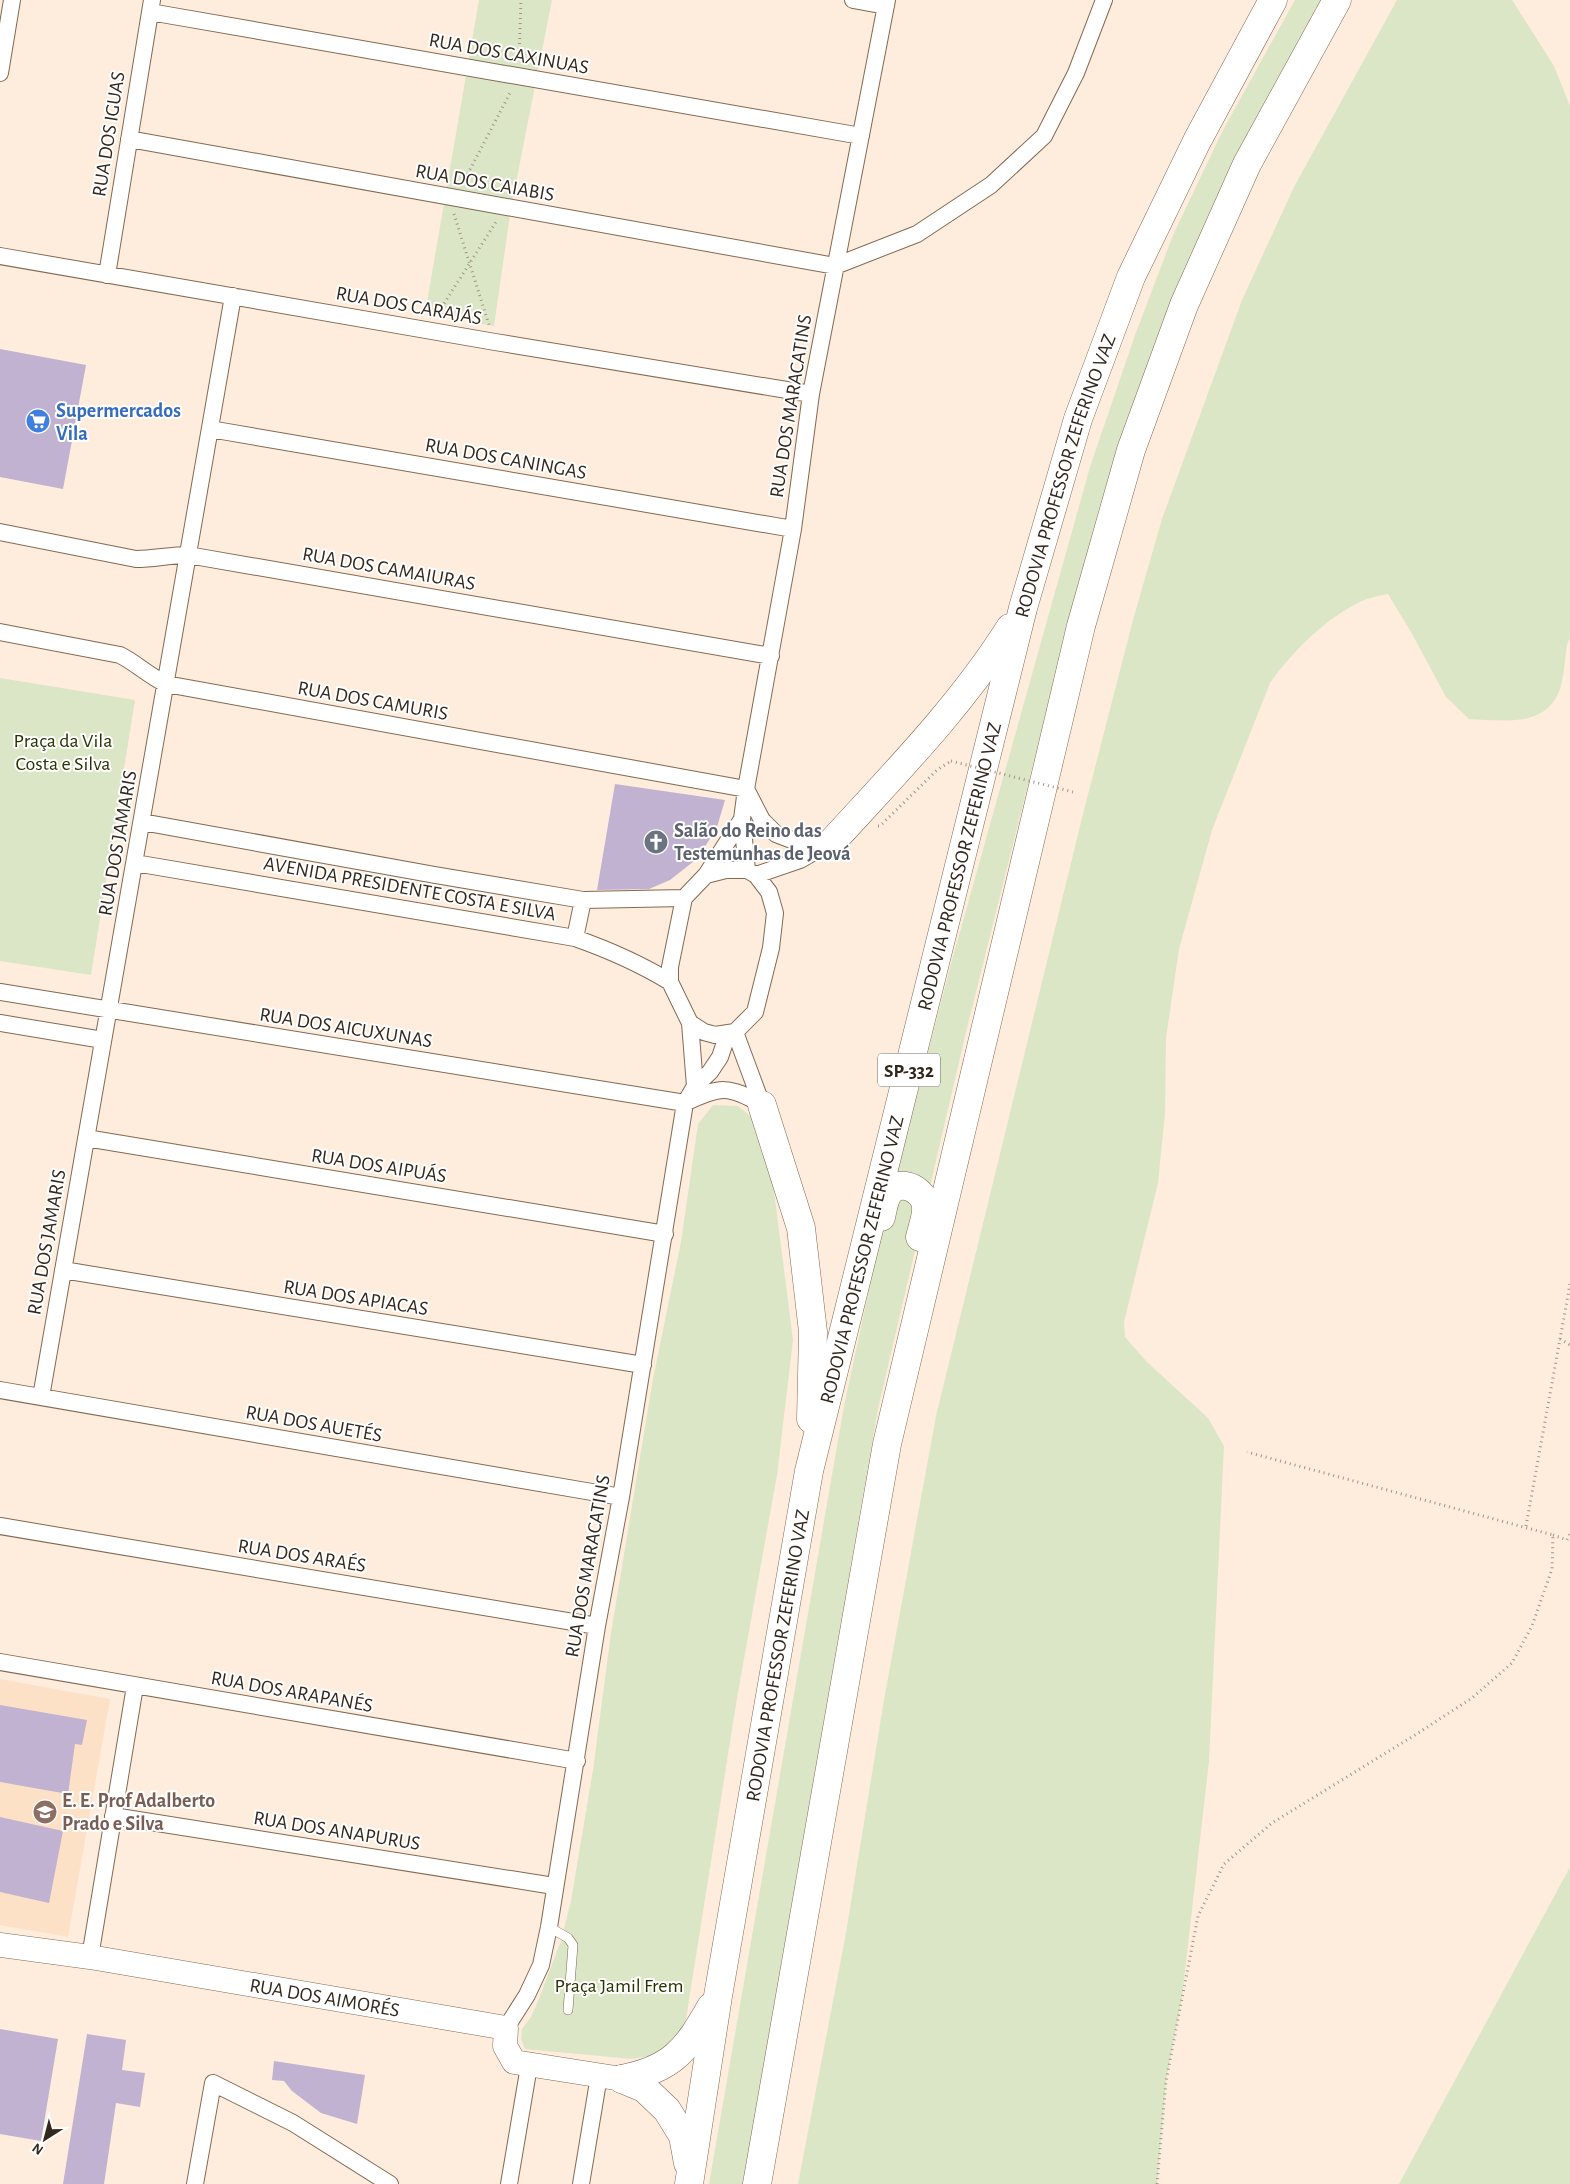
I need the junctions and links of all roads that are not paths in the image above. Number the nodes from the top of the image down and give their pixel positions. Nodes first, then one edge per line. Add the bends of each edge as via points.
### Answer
1 (12, 0) edge
2 (853, 0) edge
3 (1104, 0) edge
4 (1273, 0) edge
5 (1336, 0) edge
6 (887, 3) edge
7 (151, 6) edge
8 (0, 73) edge
9 (861, 136) junction
10 (129, 139) junction
11 (0, 256) edge
12 (835, 266) junction
13 (107, 275) junction
14 (233, 296) junction
15 (811, 394) junction
16 (210, 429) junction
17 (794, 529) junction
18 (0, 532) edge
19 (188, 555) junction
20 (1023, 608) junction
21 (0, 632) edge
22 (771, 656) junction
23 (166, 684) junction
24 (746, 789) junction
25 (742, 819) junction
26 (142, 822) junction
27 (832, 842) junction
28 (135, 863) junction
29 (751, 872) junction
30 (706, 875) junction
31 (684, 898) junction
32 (584, 900) junction
33 (575, 938) junction
34 (670, 982) junction
35 (0, 992) edge
36 (108, 1010) junction
37 (0, 1023) edge
38 (690, 1023) junction
39 (732, 1032) junction
40 (103, 1040) junction
41 (695, 1086) junction
42 (685, 1103) junction
43 (762, 1105) junction
44 (86, 1138) junction
45 (665, 1234) junction
46 (63, 1270) junction
47 (643, 1365) junction
48 (0, 1390) edge
49 (41, 1397) junction
50 (809, 1471) junction
51 (622, 1498) junction
52 (0, 1526) edge
53 (597, 1626) junction
54 (0, 1662) edge
55 (135, 1686) junction
56 (577, 1761) junction
57 (829, 1775) junction
58 (114, 1816) junction
59 (749, 1817) junction
60 (554, 1886) junction
61 (549, 1927) junction
62 (0, 1945) edge
63 (90, 1957) junction
64 (718, 1996) junction
65 (568, 2010) dead end
66 (506, 2028) junction
67 (529, 2066) junction
68 (610, 2078) junction
69 (690, 2180) edge
70 (195, 2184) edge
71 (390, 2184) edge
72 (509, 2184) edge
73 (581, 2184) edge
74 (757, 2184) edge

1 - 8 street
2 - 6 street
3 - 12 street via 1076,73 1044,136 991,185 917,234
4 - 20 highway, RODOVIA PROFESSOR ZEFERINO VAZ / SP-332 via 1197,141 1131,277 1078,419
5 - 57 highway via 1247,164 1184,305 1120,487 1081,626 887,1444
6 - 9 street, RUA DOS MARACATINS
7 - 9 street, RUA DOS CAXINUAS via 519,76
7 - 10 street, RUA DOS IGUAS
9 - 12 street, RUA DOS MARACATINS
10 - 12 street, RUA DOS CAIABIS
10 - 13 street, RUA DOS IGUAS
11 - 13 street, RUA DOS CARAJÁS
12 - 15 street, RUA DOS MARACATINS
13 - 14 street, RUA DOS CARAJÁS
14 - 15 street, RUA DOS CARAJÁS
14 - 16 street, RUA DOS JAMARIS
15 - 17 street, RUA DOS MARACATINS
16 - 17 street, RUA DOS CANINGAS
16 - 19 street, RUA DOS JAMARIS
17 - 22 street, RUA DOS MARACATINS
18 - 19 street, RUA DOS CAMAIURAS via 136,559
19 - 22 street, RUA DOS CAMAIURAS
19 - 23 street, RUA DOS JAMARIS
20 - 27 highway via 984,669 906,763
20 - 50 highway, RODOVIA PROFESSOR ZEFERINO VAZ / SP-332
21 - 23 street, RUA DOS CAMURIS via 120,655
22 - 24 street, RUA DOS MARACATINS
23 - 24 street, RUA DOS CAMURIS
23 - 26 street, RUA DOS JAMARIS
24 - 25 street, RUA DOS MARACATINS
24 - 27 street via 762,820 776,834 805,845
25 - 29 street, RUA DOS MARACATINS
25 - 30 street, RUA DOS MARACATINS
26 - 28 street, RUA DOS JAMARIS
26 - 32 street, AVENIDA PRESIDENTE COSTA E SILVA
27 - 29 street via 800,860
28 - 33 street, AVENIDA PRESIDENTE COSTA E SILVA
28 - 36 street, RUA DOS JAMARIS
29 - 30 street via 726,870
29 - 39 street via 769,892 775,913 771,948 755,1012
30 - 31 street
31 - 32 street, AVENIDA PRESIDENTE COSTA E SILVA
31 - 34 street
32 - 33 street
33 - 34 street, AVENIDA PRESIDENTE COSTA E SILVA via 642,964
34 - 38 street
35 - 36 street, RUA DOS AICUXUNAS
36 - 40 street, RUA DOS JAMARIS
36 - 42 street, RUA DOS AICUXUNAS
37 - 40 street
38 - 39 street via 715,1035
38 - 41 street
39 - 41 street, RUA DOS MARACATINS via 710,1072
39 - 43 street
40 - 44 street, RUA DOS JAMARIS
41 - 42 street, RUA DOS MARACATINS
42 - 43 street via 708,1092 724,1089 742,1093
42 - 45 street, RUA DOS MARACATINS
43 - 50 highway via 801,1228 813,1332
44 - 45 street, RUA DOS AIPUÁS
44 - 46 street, RUA DOS JAMARIS
45 - 47 street, RUA DOS MARACATINS
46 - 47 street, RUA DOS APIACAS
46 - 49 street, RUA DOS JAMARIS
47 - 51 street, RUA DOS MARACATINS
48 - 49 street, RUA DOS AUETÉS
49 - 51 street, RUA DOS AUETÉS
50 - 59 highway, RODOVIA PROFESSOR ZEFERINO VAZ / SP-332
51 - 53 street, RUA DOS MARACATINS
52 - 53 street, RUA DOS ARAÉS
53 - 56 street, RUA DOS MARACATINS
54 - 55 street, RUA DOS ARAPANÉS
55 - 56 street, RUA DOS ARAPANÉS
55 - 58 street
56 - 60 street, RUA DOS MARACATINS
57 - 59 highway via 826,1744 882,1410 926,1209 923,1197 904,1186 896,1187 886,1197 817,1493 775,1745
57 - 74 highway
58 - 60 street, RUA DOS ANAPURUS
58 - 63 street
59 - 64 highway, RODOVIA PROFESSOR ZEFERINO VAZ / SP-332
60 - 61 street, RUA DOS MARACATINS
61 - 65 lane via 568,1938 573,1945
61 - 66 street, RUA DOS MARACATINS via 541,1965 528,1995
62 - 63 street, RUA DOS AIMORÉS
63 - 66 street, RUA DOS AIMORÉS
64 - 68 highway via 677,2057 647,2074
64 - 69 highway, RODOVIA PROFESSOR ZEFERINO VAZ / SP-332
66 - 67 street via 505,2046 514,2062
67 - 68 street
67 - 72 street
68 - 69 highway via 644,2088 667,2110 684,2136
68 - 73 street
70 - 71 street via 213,2083 293,2122

